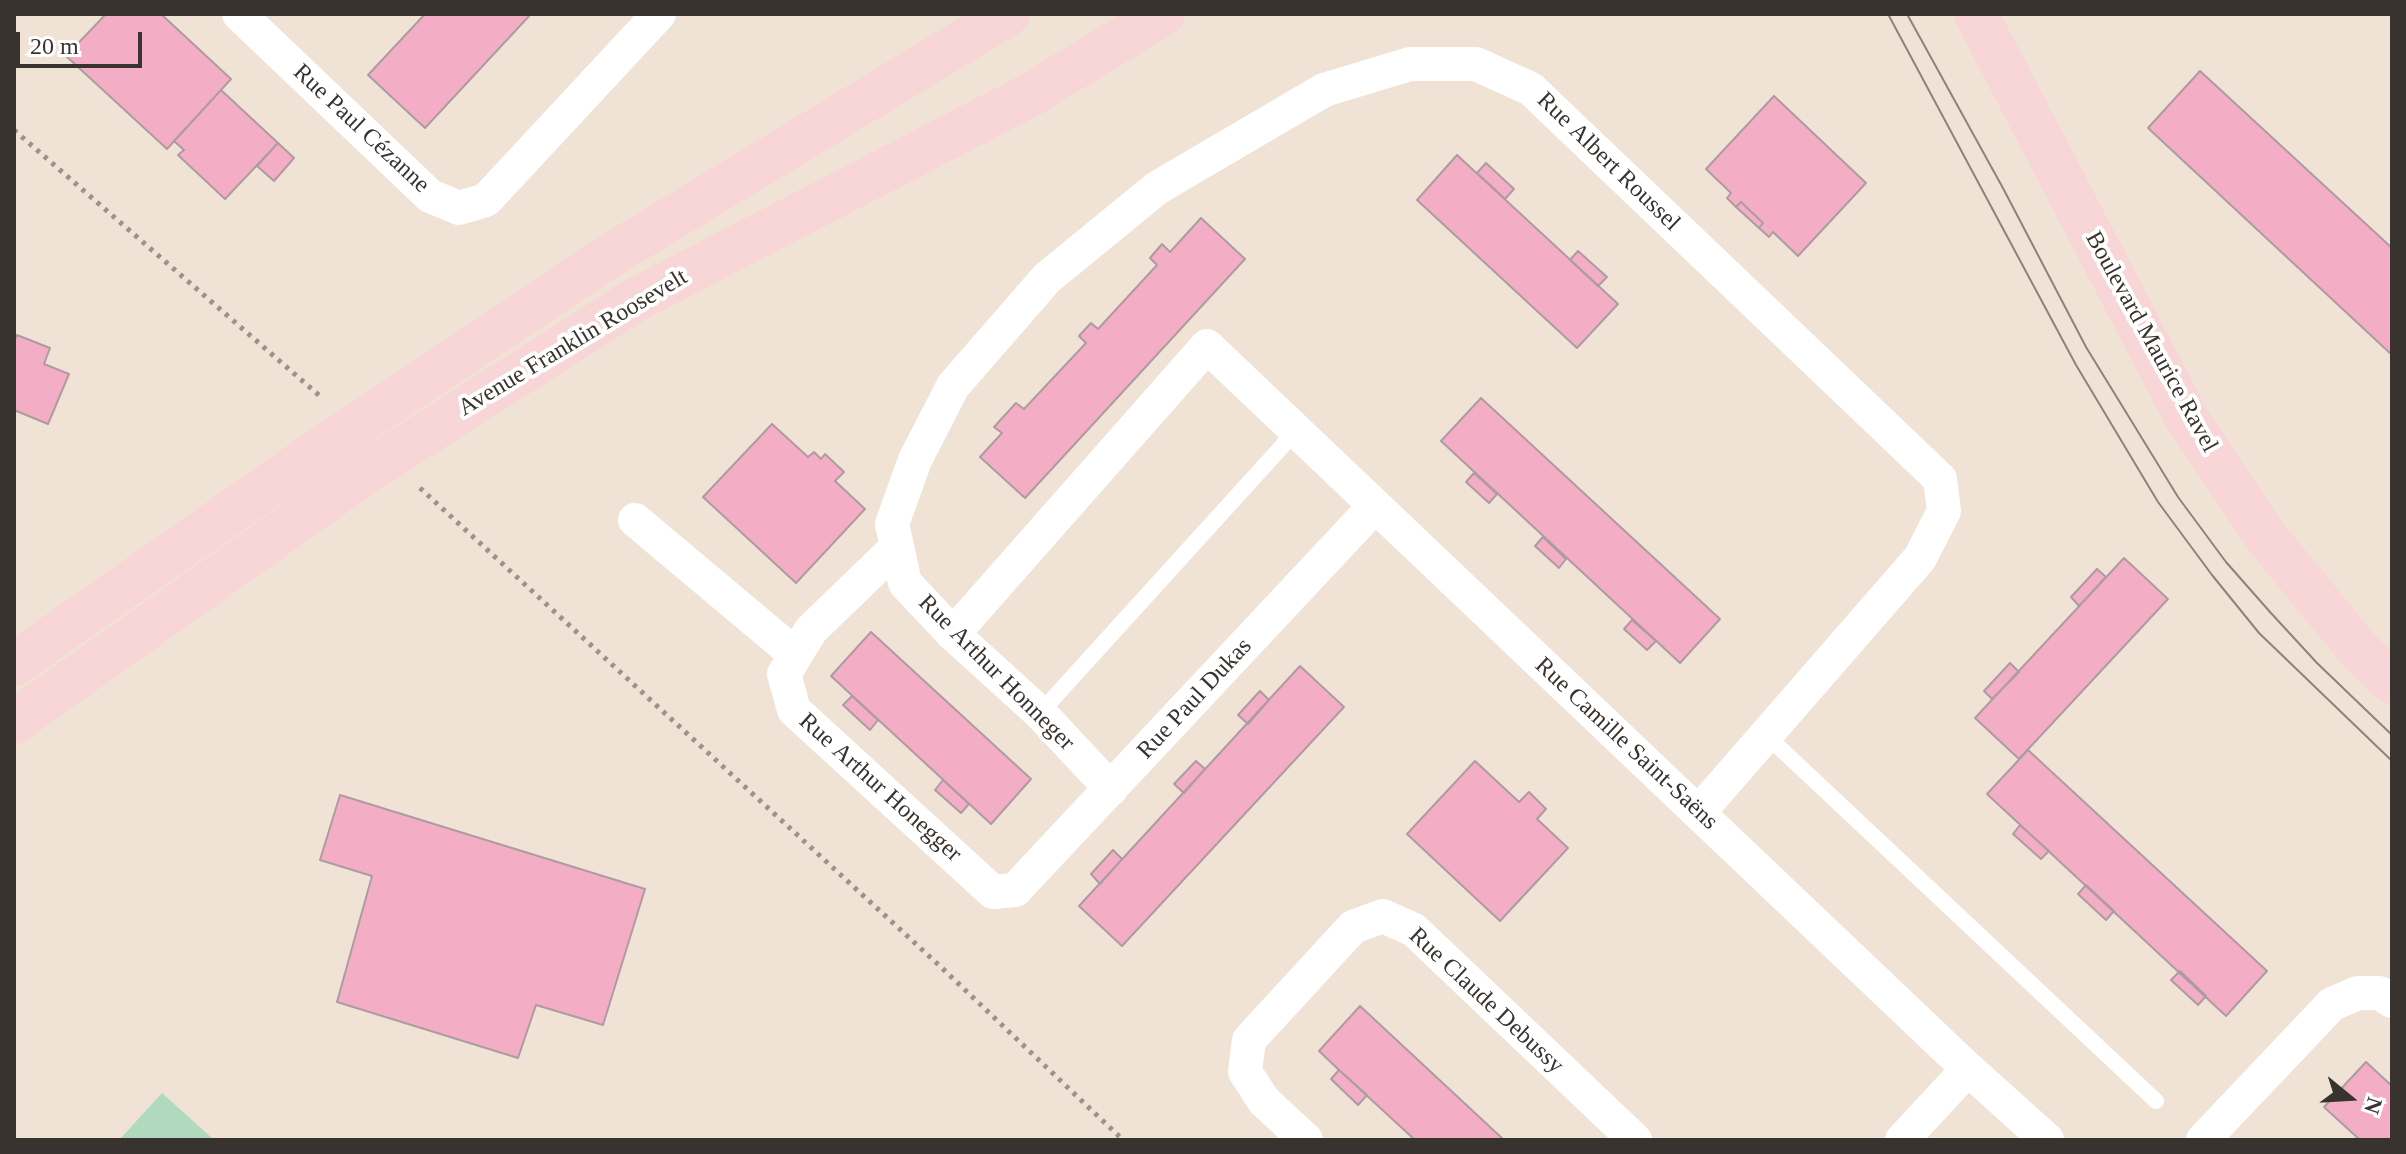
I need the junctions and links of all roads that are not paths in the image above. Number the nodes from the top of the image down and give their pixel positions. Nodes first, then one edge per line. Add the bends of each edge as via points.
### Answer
1 (239, 14) edge
2 (659, 14) edge
3 (1008, 14) edge
4 (1163, 14) edge
5 (1976, 14) edge
6 (1295, 432) junction
7 (1374, 507) junction
8 (635, 520) dead end
9 (897, 547) junction
10 (953, 634) junction
11 (796, 655) junction
12 (14, 664) edge
13 (2392, 682) edge
14 (1040, 713) junction
15 (14, 722) edge
16 (1766, 735) junction
17 (1111, 789) junction
18 (1699, 812) junction
19 (1015, 890) joint
20 (2392, 1001) edge
21 (1968, 1069) junction
22 (2156, 1101) dead end
23 (1306, 1140) edge
24 (1635, 1140) edge
25 (1902, 1140) edge
26 (2047, 1140) edge
27 (2203, 1140) edge

1 - 2 street, Rue Paul Cézanne via 430,196 459,208 486,200
3 - 12 street, Avenue Franklin Roosevelt via 603,260
4 - 15 street, Avenue Franklin Roosevelt via 1030,95 635,300 387,458
5 - 13 street, Boulevard Maurice Ravel via 2185,415 2267,538 2358,649
6 - 7 street, Rue Camille Saint-Saëns
6 - 10 street, Rue Camille Saint-Saëns via 1207,346
6 - 14 lane
7 - 17 street, Rue Paul Dukas
7 - 18 street, Rue Camille Saint-Saëns
8 - 11 street
9 - 10 street, Rue Arthur Honneger via 905,583
9 - 11 street, Rue Arthur Honegger via 811,630
9 - 16 street, Rue Albert Roussel via 892,524 915,460 953,386 1047,278 1157,188 1324,90 1410,64 1476,64 1531,89 1940,479 1944,511 1920,558
10 - 14 street, Rue Arthur Honneger
11 - 19 street, Rue Arthur Honegger via 784,674 794,710 993,892
14 - 17 street, Rue Arthur Honneger
16 - 18 street, Rue Albert Roussel
16 - 22 lane
17 - 19 street, Rue Paul Dukas
18 - 21 street, Rue Camille Saint-Saëns
20 - 27 street via 2380,993 2358,993 2332,1004
21 - 25 street
21 - 26 street, Rue Camille Saint-Saëns
23 - 24 street, Rue Claude Debussy via 1264,1101 1245,1072 1249,1040 1353,927 1383,916 1414,930

